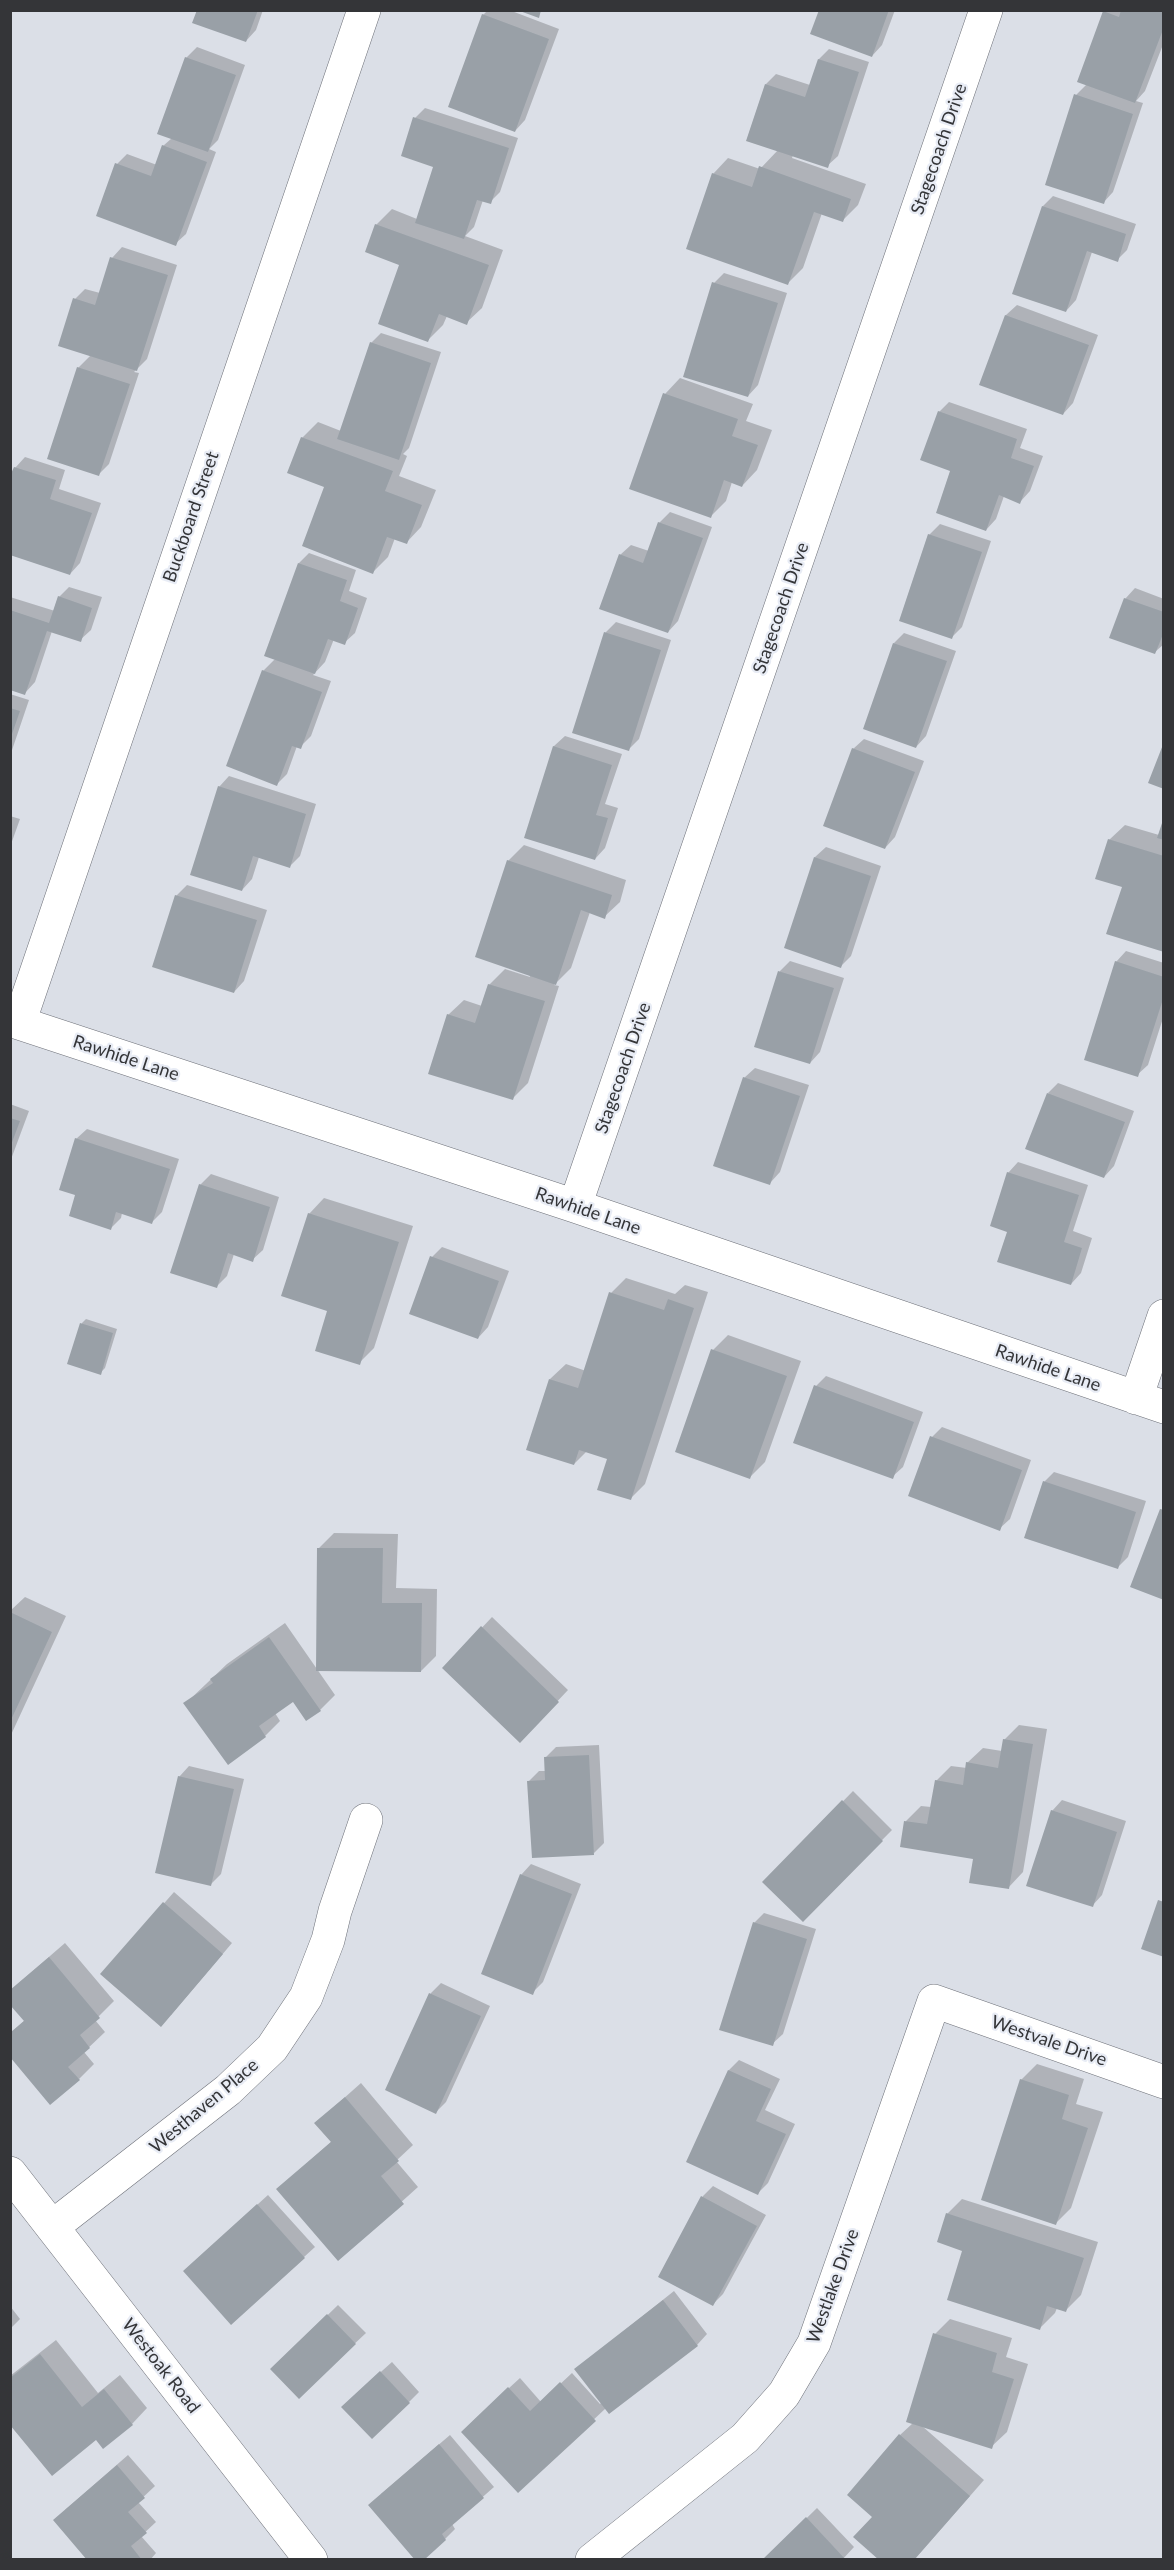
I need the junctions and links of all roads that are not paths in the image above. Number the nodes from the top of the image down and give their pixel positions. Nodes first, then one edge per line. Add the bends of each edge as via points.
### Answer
1 (364, 10) edge
2 (986, 10) edge
3 (15, 1021) edge
4 (575, 1206) junction
5 (1164, 1316) edge
6 (1150, 1402) edge
7 (366, 1820) dead end
8 (934, 2001) joint
9 (1164, 2082) edge
10 (10, 2173) edge
11 (52, 2227) junction
12 (311, 2559) edge
13 (592, 2559) edge

1 - 3 street, Buckboard Street
2 - 4 street, Stagecoach Drive
3 - 4 street, Rawhide Lane
4 - 6 street, Rawhide Lane
5 - 6 street
7 - 11 street, Westhaven Place via 306,1997 272,2048 228,2090
8 - 9 street, Westvale Drive
8 - 13 street, Westlake Drive via 814,2343 784,2394 745,2438
10 - 11 street, Westoak Road
11 - 12 street, Westoak Road

